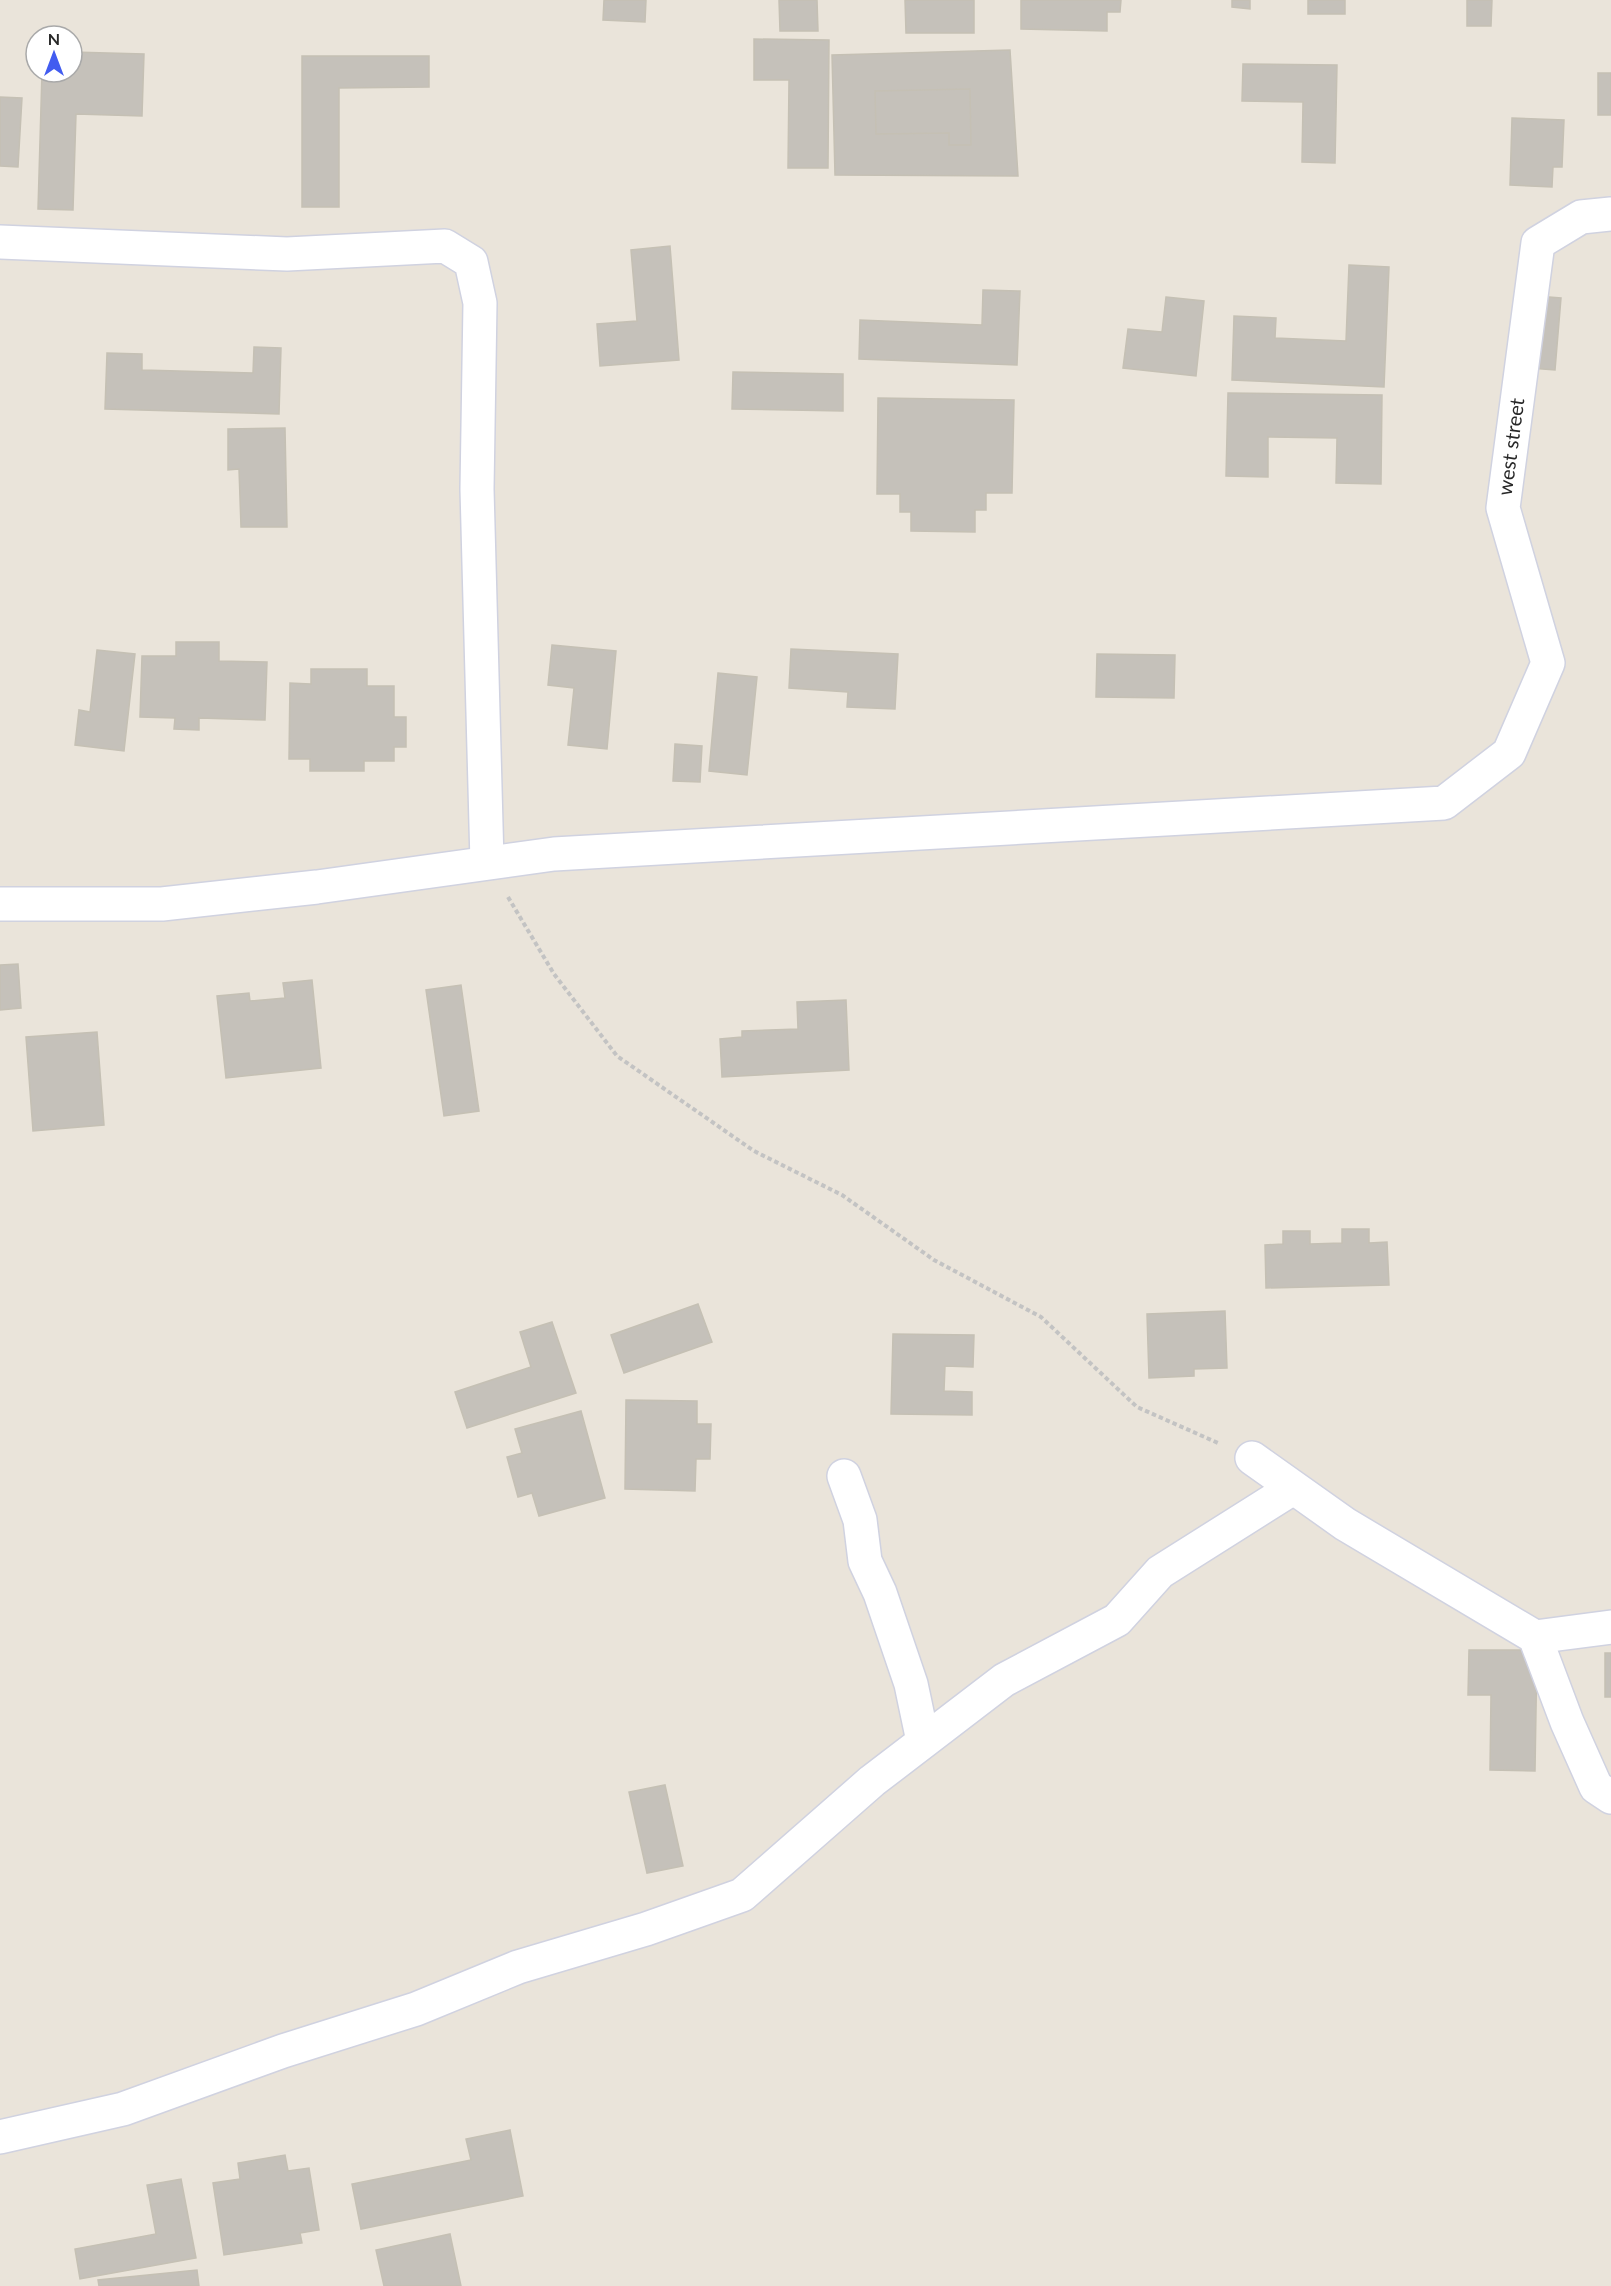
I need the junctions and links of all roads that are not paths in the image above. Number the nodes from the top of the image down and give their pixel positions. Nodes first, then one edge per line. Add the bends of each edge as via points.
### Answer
1 (1611, 214) edge
2 (0, 242) edge
3 (487, 862) junction
4 (0, 904) edge
5 (1252, 1458) road end
6 (844, 1476) dead end
7 (1293, 1488) junction
8 (1611, 1628) edge
9 (1535, 1637) junction
10 (923, 1741) junction
11 (1611, 1797) edge
12 (0, 2137) edge

1 - 3 street, west street via 1581,218 1539,243 1503,508 1548,663 1509,753 1444,803 566,853
2 - 3 street via 286,254 445,246 471,262 480,303 477,489
3 - 4 street via 162,904
5 - 7 street
6 - 10 street via 860,1520 865,1561 911,1684
7 - 9 street via 1345,1524
7 - 10 street via 1160,1572 1117,1620 1004,1680
8 - 9 street
9 - 11 street via 1596,1787
10 - 12 street via 742,1895 518,1967 416,2009 283,2051 123,2109

